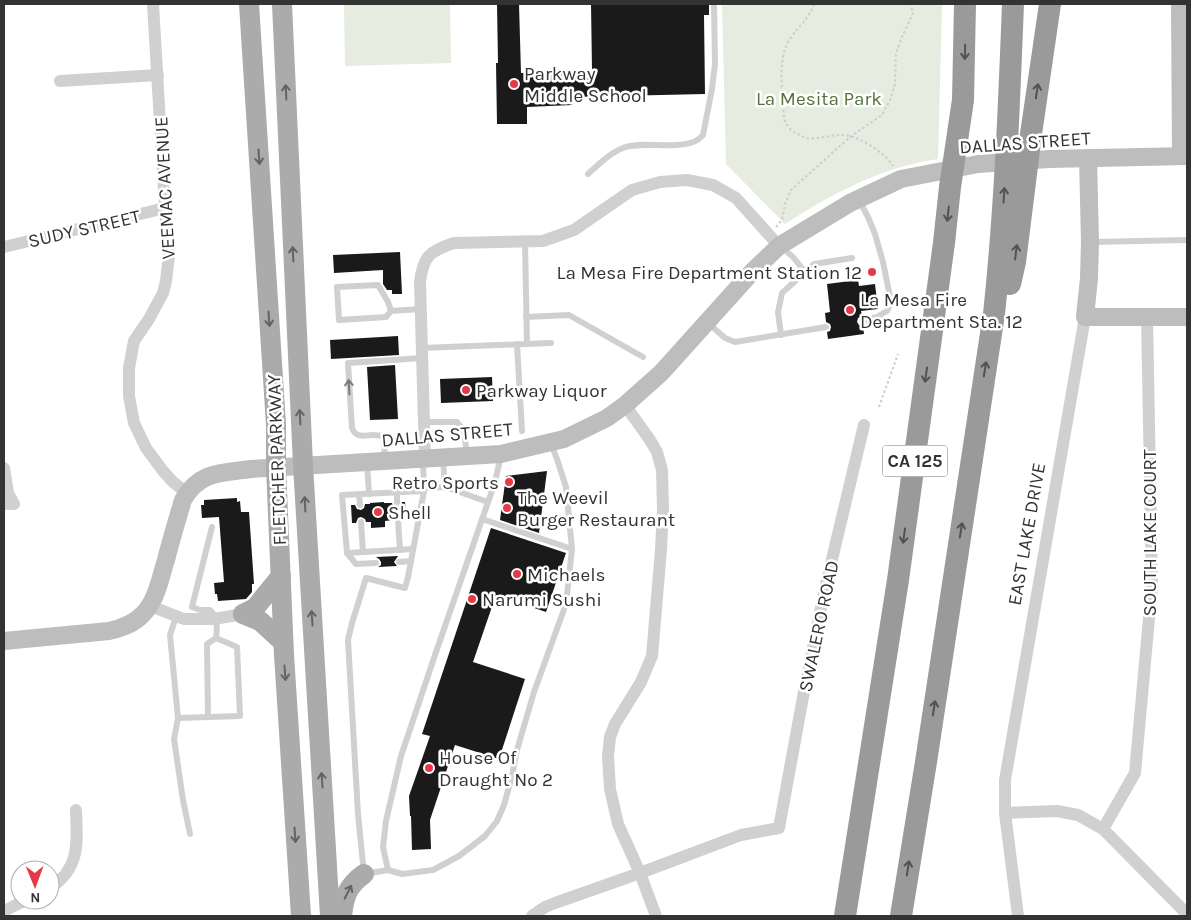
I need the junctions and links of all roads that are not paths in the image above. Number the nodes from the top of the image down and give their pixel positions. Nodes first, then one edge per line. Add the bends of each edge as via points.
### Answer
1 (153, 4) edge
2 (249, 4) edge
3 (282, 4) edge
4 (714, 4) edge
5 (966, 4) edge
6 (1013, 4) edge
7 (1050, 4) edge
8 (1180, 4) edge
9 (158, 75) junction
10 (60, 80) dead end
11 (1184, 156) edge
12 (1088, 158) junction
13 (588, 174) dead end
14 (858, 199) junction
15 (165, 208) junction
16 (774, 240) junction
17 (1187, 240) edge
18 (524, 242) junction
19 (1090, 242) junction
20 (4, 247) edge
21 (852, 258) dead end
22 (805, 272) junction
23 (420, 310) junction
24 (391, 311) junction
25 (994, 314) junction
26 (526, 317) junction
27 (1085, 317) junction
28 (1187, 317) edge
29 (1147, 318) junction
30 (862, 321) dead end
31 (707, 322) junction
32 (826, 327) dead end
33 (781, 336) junction
34 (551, 342) dead end
35 (517, 344) junction
36 (527, 344) junction
37 (422, 353) junction
38 (643, 357) dead end
39 (625, 405) junction
40 (424, 422) junction
41 (864, 425) dead end
42 (522, 431) dead end
43 (550, 443) junction
44 (501, 454) junction
45 (467, 456) junction
46 (443, 457) junction
47 (424, 458) junction
48 (385, 460) junction
49 (366, 462) junction
50 (303, 465) junction
51 (276, 467) junction
52 (4, 468) edge
53 (445, 487) junction
54 (424, 490) junction
55 (397, 492) junction
56 (187, 493) junction
57 (359, 494) junction
58 (369, 494) junction
59 (398, 502) dead end
60 (488, 502) junction
61 (9, 504) edge
62 (360, 505) dead end
63 (482, 518) junction
64 (398, 520) dead end
65 (361, 522) dead end
66 (212, 527) dead end
67 (413, 549) junction
68 (572, 549) junction
69 (400, 550) junction
70 (363, 552) junction
71 (347, 553) junction
72 (411, 561) junction
73 (398, 562) dead end
74 (376, 563) dead end
75 (280, 576) junction
76 (150, 606) junction
77 (243, 614) junction
78 (176, 616) junction
79 (216, 619) junction
80 (216, 638) junction
81 (4, 641) edge
82 (283, 642) junction
83 (178, 718) junction
84 (208, 718) junction
85 (76, 810) dead end
86 (1005, 813) junction
87 (1103, 829) junction
88 (190, 834) dead end
89 (388, 870) junction
90 (364, 874) junction
91 (640, 874) junction
92 (60, 880) edge
93 (1187, 914) edge
94 (301, 916) edge
95 (330, 916) edge
96 (342, 916) edge
97 (532, 916) edge
98 (656, 916) edge
99 (845, 916) edge
100 (901, 916) edge
101 (1018, 916) edge

1 - 9 street, VEEMAC AVENUE
2 -> 51 main road, FLETCHER PARKWAY
50 -> 3 main road, FLETCHER PARKWAY
4 - 13 lane via 715,64 703,135 694,142 679,145 622,148
5 -> 99 highway, CA 125 via 963,100 898,580
25 -> 6 highway, CA 125 via 1000,259
25 -> 7 highway via 1012,282
8 - 11 street
9 - 10 street
9 - 15 street, VEEMAC AVENUE
11 - 12 street, DALLAS STREET
12 - 14 street, DALLAS STREET via 978,164 900,180
12 - 19 street, EAST LAKE DRIVE
14 - 16 street, DALLAS STREET
14 - 30 lane via 875,234 891,302 887,311
15 - 20 street, SUDY STREET
15 - 56 street, VEEMAC AVENUE via 169,255 166,281 157,307 134,342 129,368 129,396 134,423 146,448 162,472
16 - 18 street via 736,198 713,185 687,180 660,182 632,190 574,230 543,241
16 - 22 lane
16 - 31 street, DALLAS STREET via 752,272
17 - 19 lane
18 - 23 street via 454,243 442,247 426,258 422,267
18 - 26 lane
19 - 27 street, EAST LAKE DRIVE
21 - 22 lane via 814,264
22 - 33 lane via 782,293 778,312
23 - 24 lane
23 - 37 street
24 - 24 lane via 386,317 339,320 337,287 378,285
100 -> 25 highway, CA 125
26 - 36 lane
26 - 38 lane via 569,315
27 - 29 street
27 - 86 street, EAST LAKE DRIVE via 1005,780
28 - 29 street
29 - 87 street, SOUTH LAKE COURT via 1152,585 1135,773
31 - 33 lane via 725,338 735,342
31 - 39 street, DALLAS STREET via 661,373
32 - 33 lane
34 - 36 lane
35 - 36 lane
35 - 37 lane
35 - 42 lane
37 - 40 street
48 -> 37 lane via 382,436 353,433 348,363
39 - 43 street, DALLAS STREET via 607,418
39 - 91 street via 657,452 662,470 664,508 652,656 641,682 615,724 608,746 610,789 618,824
40 - 45 lane via 457,422 464,431
40 - 47 street
41 - 91 street, SWALERO ROAD via 824,592 779,828 741,835
43 - 44 street, DALLAS STREET
43 - 68 lane via 566,487
44 - 45 street, DALLAS STREET
44 - 60 lane
45 - 46 street, DALLAS STREET
46 - 47 street, DALLAS STREET
46 - 53 lane
47 - 48 street, DALLAS STREET
47 - 54 lane
48 - 49 street, DALLAS STREET
49 - 50 street, DALLAS STREET
49 - 58 lane
50 - 51 street, DALLAS STREET
95 -> 50 main road, FLETCHER PARKWAY
51 - 56 street, DALLAS STREET via 213,474 198,481
51 - 75 main road, FLETCHER PARKWAY
52 - 61 street
53 - 54 lane
53 - 60 lane
54 - 55 lane
54 - 67 lane
55 - 58 lane
55 - 59 lane
56 - 76 street
57 - 58 lane
57 - 62 lane
57 - 71 lane via 342,495
60 - 63 lane
63 - 68 lane
63 - 89 lane via 401,756 383,847
64 - 69 lane
65 - 70 lane
66 - 79 lane via 192,607 210,610
67 - 69 lane
67 - 72 lane
68 - 89 lane via 566,604 534,692 497,821 485,836 433,870 402,874
69 - 70 lane
70 - 71 lane
71 - 74 lane via 356,564
72 - 73 lane
72 - 90 lane via 405,588 366,578 348,640
75 - 77 main road via 255,608
75 - 82 main road, FLETCHER PARKWAY
76 - 78 street
76 - 81 street via 136,620 118,629
77 - 79 street
77 - 82 main road via 260,621
78 - 79 street via 184,620
78 - 83 lane via 170,635
79 - 80 lane
80 - 84 lane via 207,644
80 - 84 lane via 237,647 240,716
82 -> 94 main road, FLETCHER PARKWAY
83 - 84 lane
83 - 88 lane via 174,739
85 - 92 street via 76,854
86 - 87 street via 1057,811 1078,814
86 - 101 street, EAST LAKE DRIVE
87 - 93 street
89 - 90 lane
96 -> 90 main road via 344,899 354,881
91 - 97 street via 555,902
91 - 98 street

